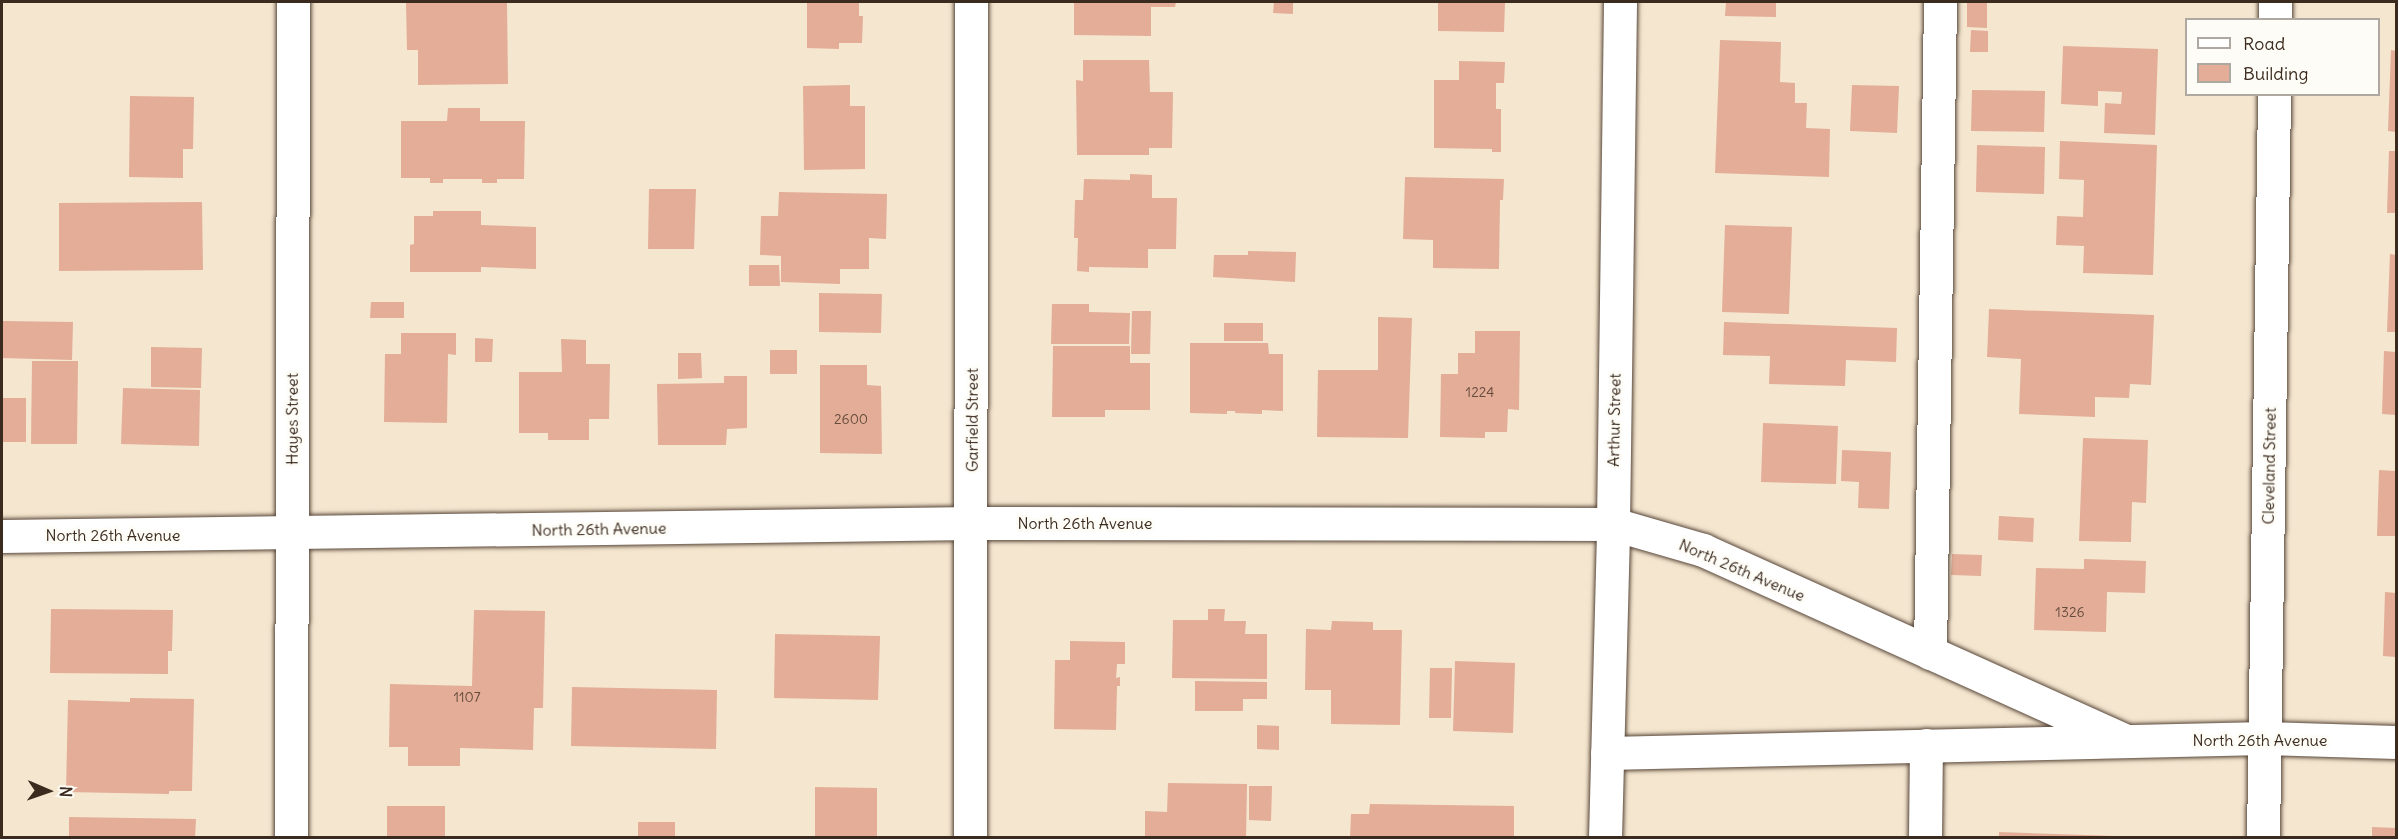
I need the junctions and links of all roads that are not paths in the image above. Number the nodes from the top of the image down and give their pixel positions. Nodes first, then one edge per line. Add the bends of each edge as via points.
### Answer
1 (293, 2) edge
2 (971, 2) edge
3 (1620, 2) edge
4 (1940, 2) edge
5 (2276, 2) edge
6 (2275, 18) edge
7 (2274, 96) edge
8 (973, 523) junction
9 (1613, 524) junction
10 (292, 534) junction
11 (2, 536) edge
12 (1930, 653) junction
13 (2265, 738) junction
14 (2124, 740) junction
15 (2397, 742) edge
16 (1926, 745) junction
17 (1606, 753) junction
18 (291, 837) edge
19 (970, 837) edge
20 (1605, 837) edge
21 (1925, 837) edge
22 (2264, 837) edge

1 - 10 street, Hayes Street
2 - 8 street, Garfield Street
3 - 9 street, Arthur Street
4 - 12 street
5 - 6 street
7 - 13 street, Cleveland Street
8 - 9 street, North 26th Avenue
8 - 10 street, North 26th Avenue
8 - 19 street, Garfield Street
9 - 12 street, North 26th Avenue via 1703,550
9 - 17 street, Arthur Street
10 - 11 street, North 26th Avenue
10 - 18 street, Hayes Street
12 - 14 street, North 26th Avenue
13 - 14 street, North 26th Avenue
13 - 15 street, North 26th Avenue
13 - 22 street, Cleveland Street
14 - 16 street, North 26th Avenue
16 - 17 street, North 26th Avenue
16 - 21 street
17 - 20 street, Arthur Street

